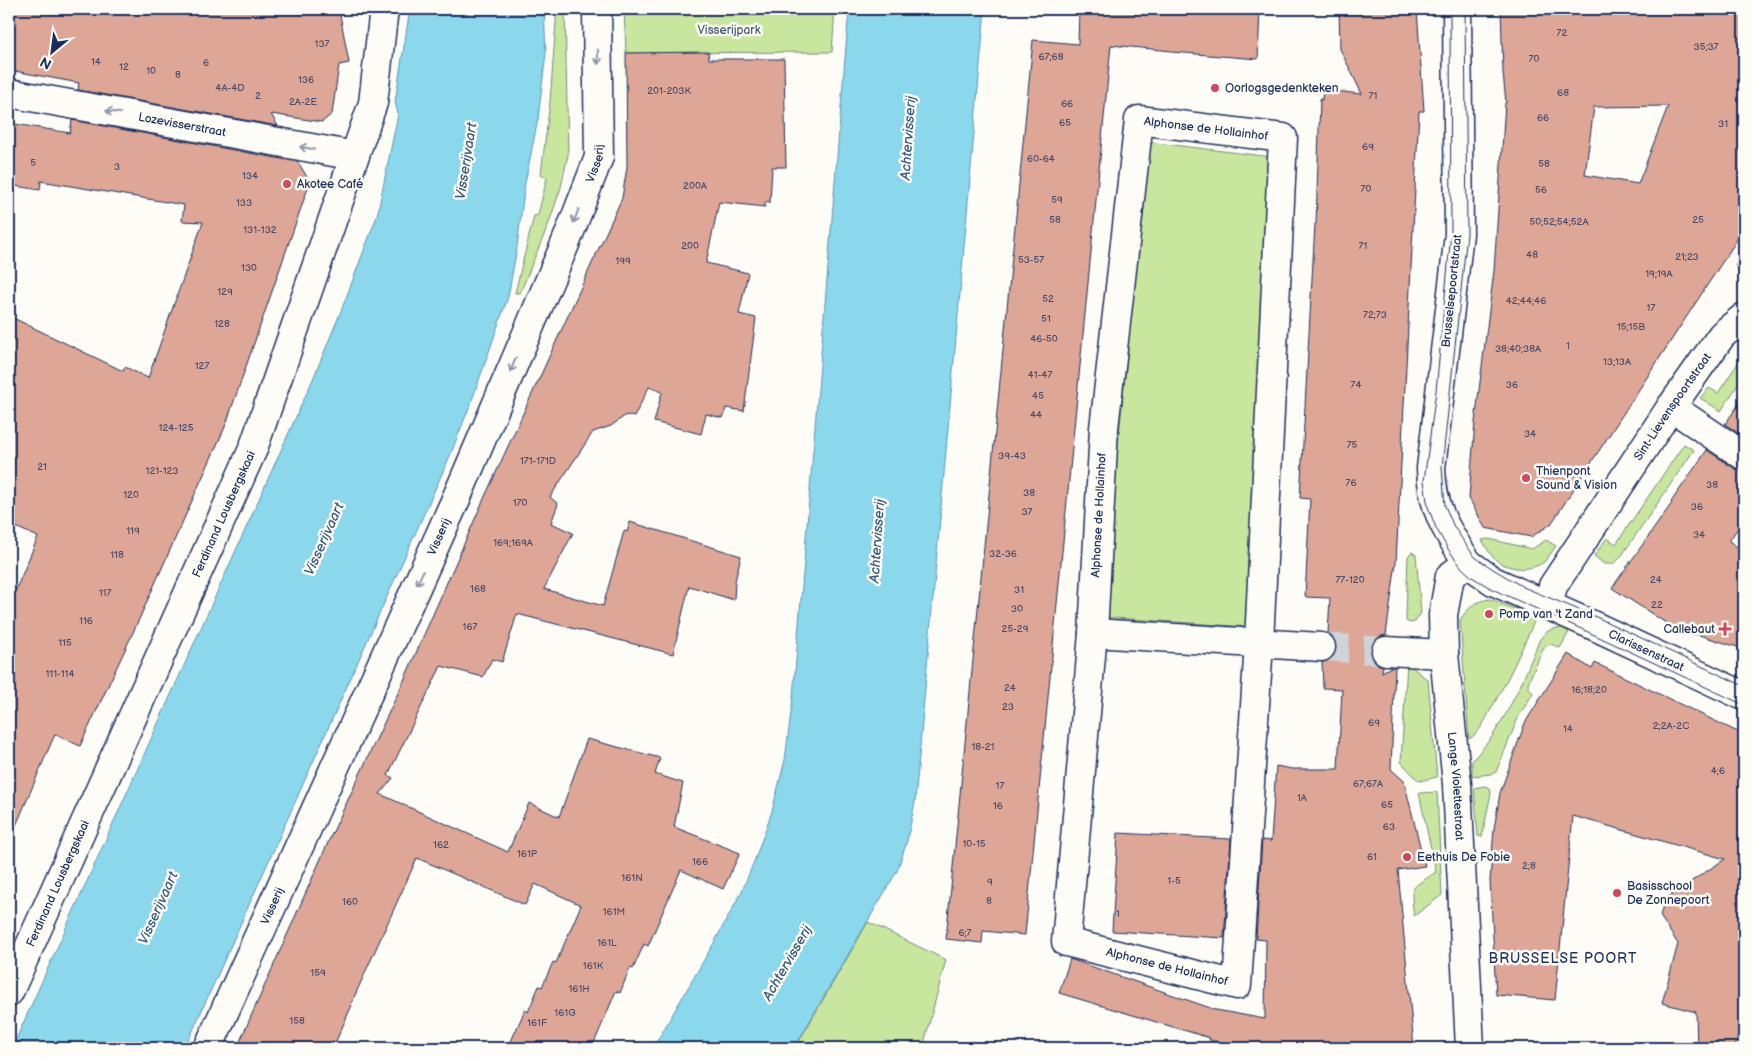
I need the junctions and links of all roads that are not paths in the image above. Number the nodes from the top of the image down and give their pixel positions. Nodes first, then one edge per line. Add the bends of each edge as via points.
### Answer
1 (597, 9) edge
2 (1457, 9) edge
3 (382, 12) edge
4 (9, 94) edge
5 (355, 156) junction
6 (1744, 317) edge
7 (1671, 408) junction
8 (1744, 456) edge
9 (1468, 563) junction
10 (1548, 606) junction
11 (1093, 633) junction
12 (1259, 643) junction
13 (1321, 647) tunnel mouth
14 (1386, 651) tunnel mouth
15 (1444, 654) junction
16 (1744, 696) edge
17 (9, 992) edge
18 (208, 1048) edge
19 (1470, 1048) edge

1 -> 18 street, Visserij via 599,157 562,252 456,499
2 - 9 street, Brusselsepoortstraat via 1459,234 1431,468 1436,506 1445,528
3 - 5 street, Ferdinand Lousbergskaai via 372,103
5 -> 4 street, Lozevisserstraat
5 - 17 street, Ferdinand Lousbergskaai via 253,449
6 - 7 street, Sint-Lievenspoortstraat via 1722,335
7 - 8 street
7 - 10 street, Sint-Lievenspoortstraat via 1553,586
9 - 10 street, Clarissenstraat via 1494,581
9 - 15 street, Lange Violettestraat via 1450,576 1443,615
10 - 16 street, Clarissenstraat
11 - 12 street
11 - 12 street, Alphonse de Hollainhof via 1066,942 1237,985
11 - 12 street, Alphonse de Hollainhof via 1104,428 1139,120 1283,138
12 - 13 street
14 - 15 street
15 - 19 street, Lange Violettestraat via 1457,774

